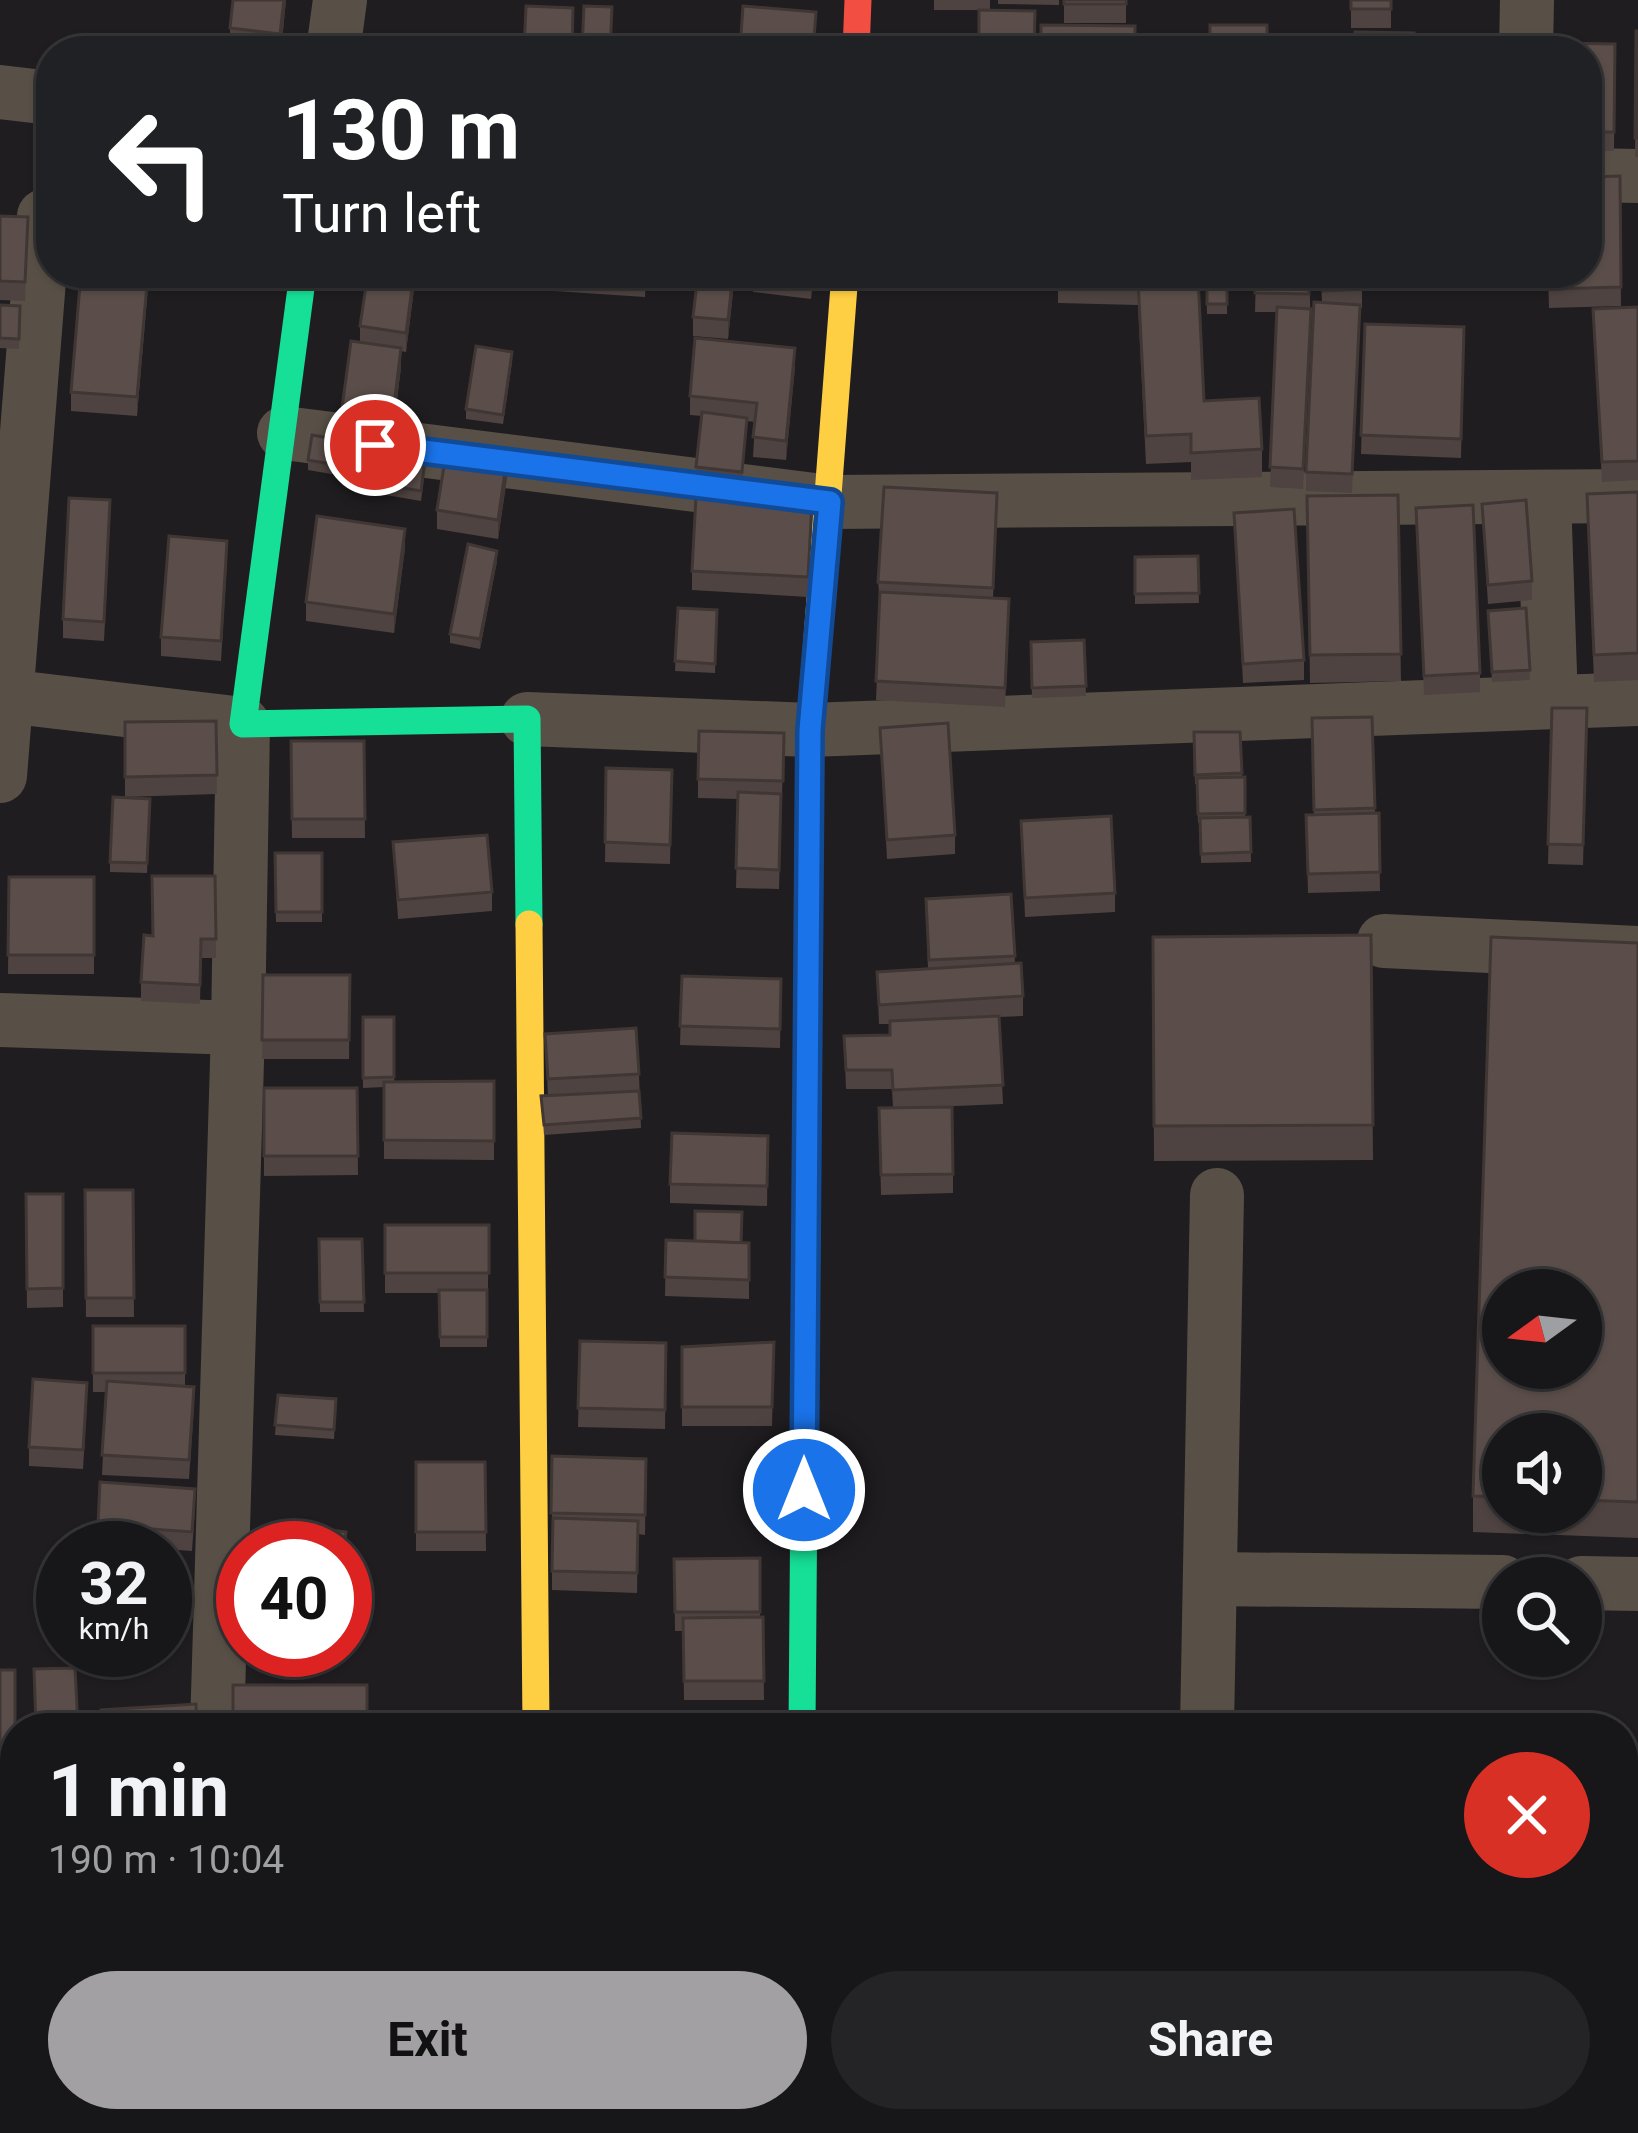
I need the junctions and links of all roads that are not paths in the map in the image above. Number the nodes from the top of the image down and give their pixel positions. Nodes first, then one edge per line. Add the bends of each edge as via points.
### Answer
1 (340, 0) edge
2 (858, 0) edge
3 (1526, 0) edge
4 (335, 36) edge
5 (857, 36) edge
6 (1526, 36) edge
7 (0, 92) edge
8 (36, 96) edge
9 (1602, 175) edge
10 (1638, 176) edge
11 (32, 215) edge
12 (301, 288) edge
13 (843, 288) edge
14 (284, 433) junction
15 (1638, 496) edge
16 (1544, 497) junction
17 (830, 502) junction
18 (6, 696) junction
19 (1638, 699) edge
20 (1551, 702) junction
21 (527, 718) junction
22 (243, 724) junction
23 (810, 730) junction
24 (0, 776) edge
25 (1384, 941) dead end
26 (1638, 953) edge
27 (0, 1020) edge
28 (238, 1028) junction
29 (1217, 1196) dead end
30 (1210, 1579) junction
31 (1482, 1582) edge
32 (1602, 1583) edge
33 (1638, 1584) edge
34 (217, 1713) edge
35 (536, 1713) edge
36 (802, 1713) edge
37 (1207, 1713) edge

1 - 4 street
2 - 5 street
3 - 6 street
7 - 8 street
9 - 10 street
11 - 18 street
12 - 14 street
13 - 17 street
14 - 17 street
14 - 22 street
15 - 16 street
16 - 17 street
16 - 20 street
17 - 23 street
18 - 22 street
18 - 24 street
19 - 20 street
20 - 23 street
21 - 22 street
21 - 23 street
21 - 35 street
22 - 28 street
23 - 36 street
25 - 26 street
27 - 28 street
28 - 34 street
29 - 30 street
30 - 31 street
30 - 37 street
32 - 33 street

